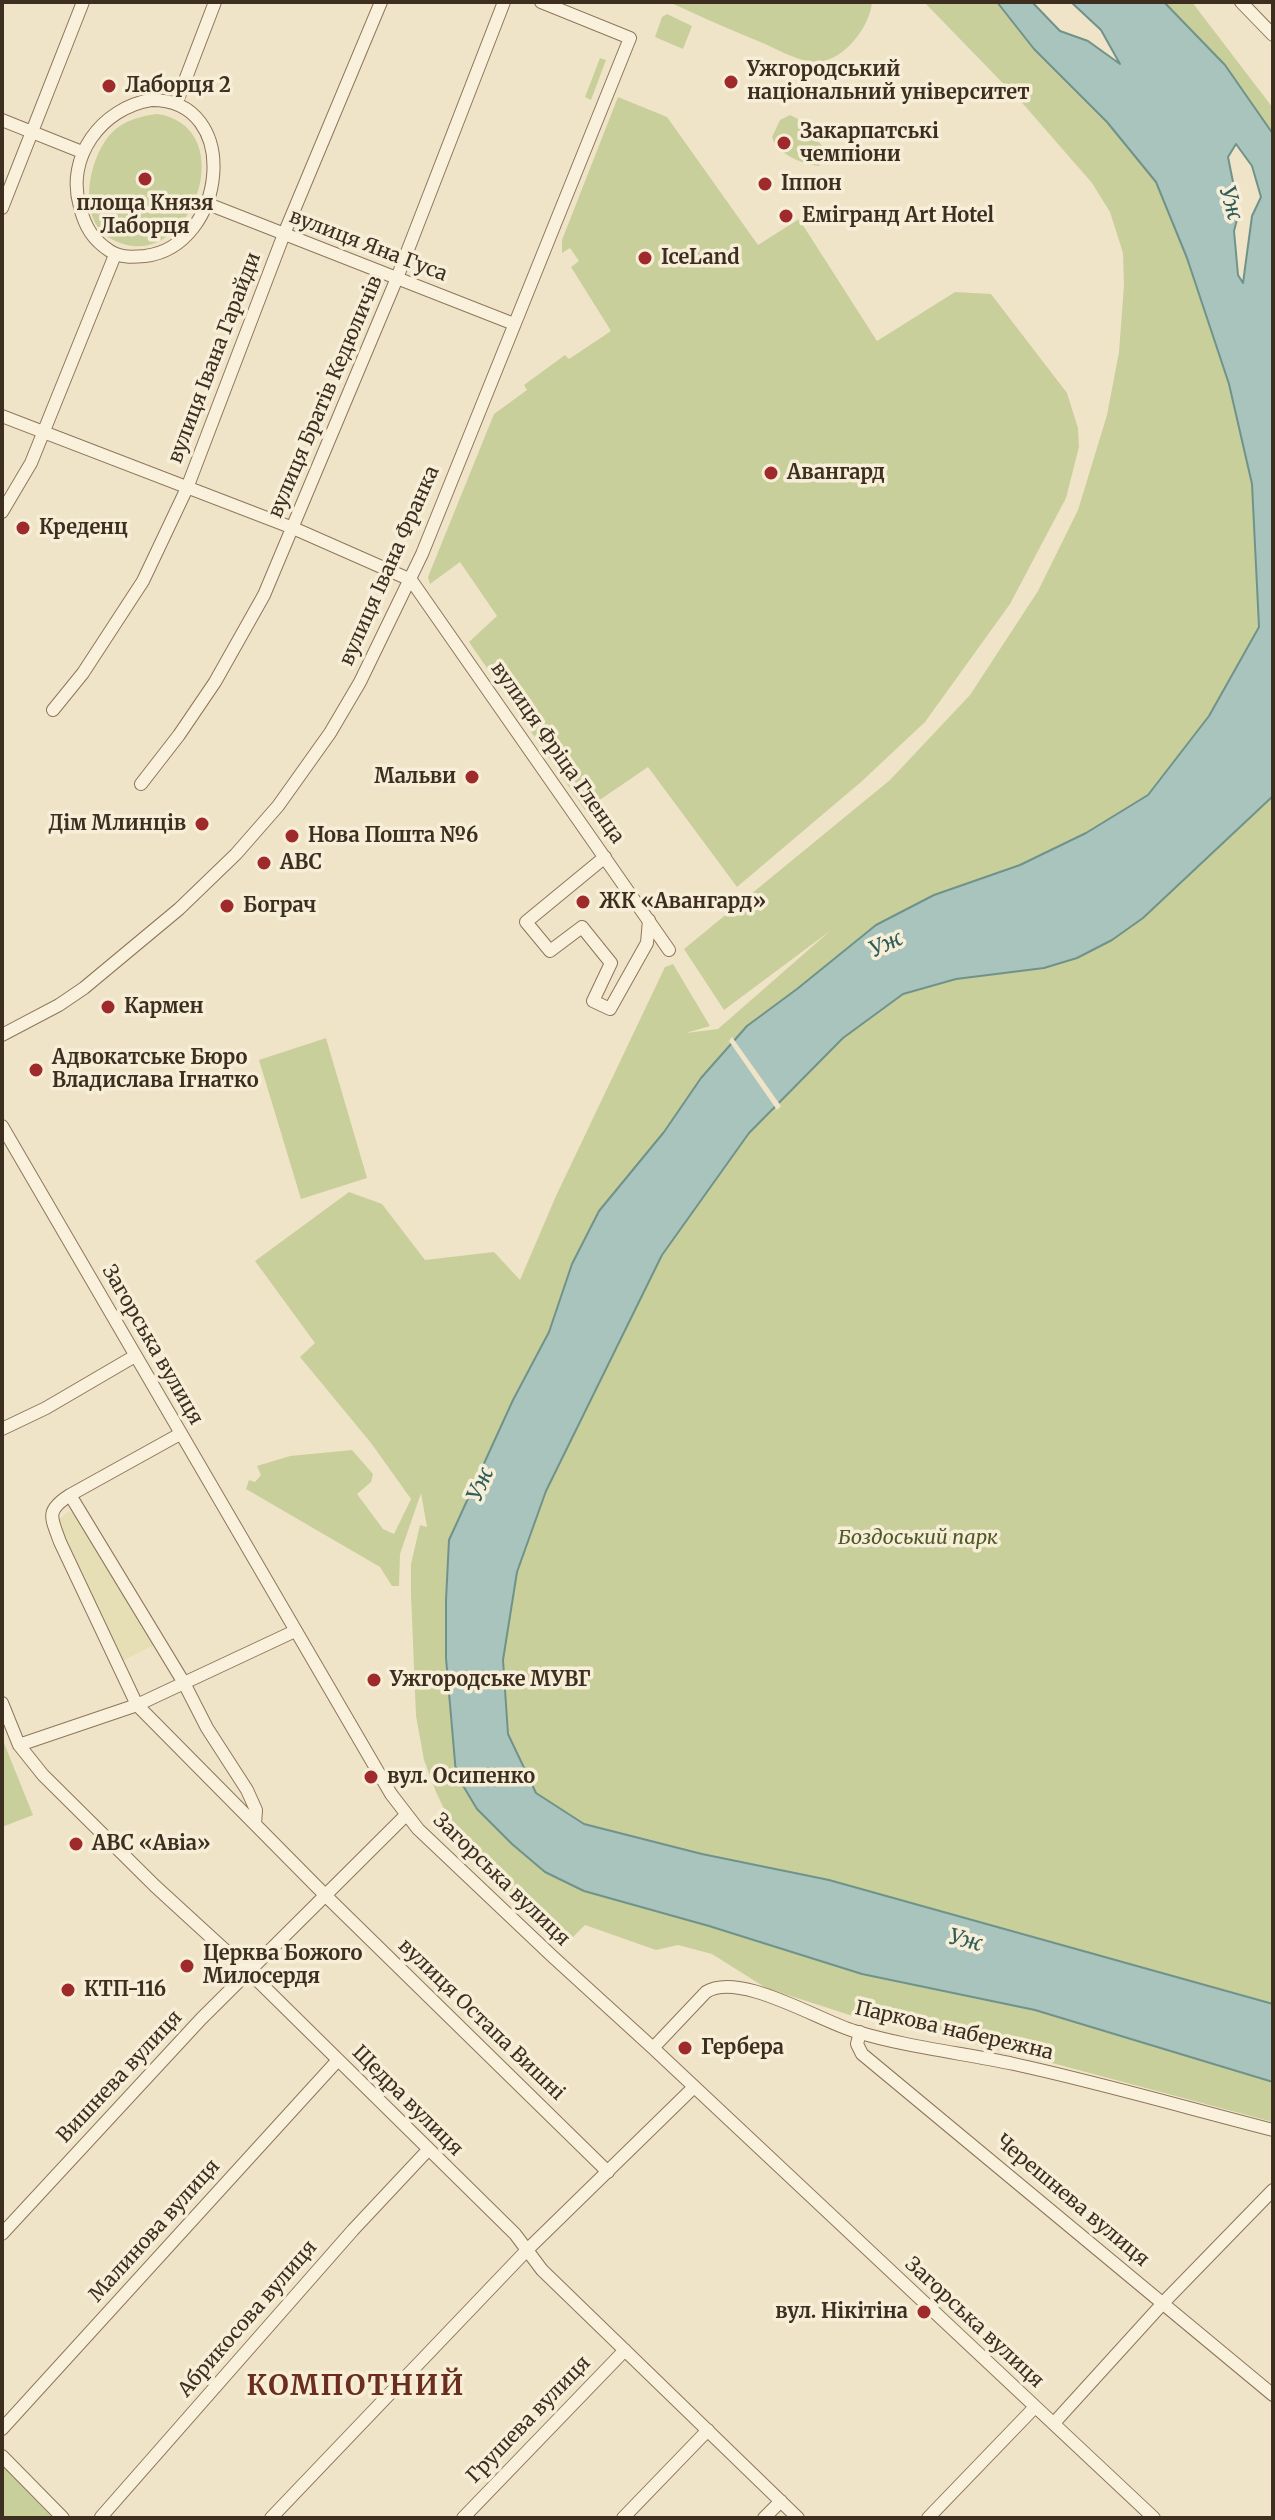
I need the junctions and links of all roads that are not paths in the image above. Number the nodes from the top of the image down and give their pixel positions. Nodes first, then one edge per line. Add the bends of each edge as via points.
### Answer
1 (83, 2) edge
2 (215, 2) edge
3 (381, 2) edge
4 (504, 2) edge
5 (541, 2) edge
6 (1241, 2) edge
7 (1273, 35) edge
8 (176, 104) junction
9 (2, 120) edge
10 (32, 132) junction
11 (82, 152) junction
12 (208, 204) junction
13 (2, 208) edge
14 (284, 234) junction
15 (115, 255) junction
16 (397, 278) junction
17 (514, 324) junction
18 (2, 416) edge
19 (43, 433) junction
20 (187, 488) junction
21 (2, 512) edge
22 (293, 528) junction
23 (411, 580) junction
24 (53, 710) dead end
25 (141, 784) dead end
26 (605, 857) junction
27 (649, 920) junction
28 (669, 950) dead end
29 (2, 1035) edge
30 (2, 1126) edge
31 (135, 1356) junction
32 (2, 1429) edge
33 (180, 1434) junction
34 (70, 1495) junction
35 (295, 1631) junction
36 (184, 1683) junction
37 (2, 1703) edge
38 (137, 1705) junction
39 (19, 1745) junction
40 (406, 1815) junction
41 (255, 1824) junction
42 (326, 1896) junction
43 (250, 1973) junction
44 (860, 2032) junction
45 (653, 2048) junction
46 (338, 2060) junction
47 (694, 2087) junction
48 (1273, 2130) edge
49 (428, 2150) junction
50 (608, 2172) junction
51 (1273, 2190) edge
52 (2, 2234) edge
53 (527, 2250) junction
54 (1164, 2302) junction
55 (625, 2350) junction
56 (1273, 2395) edge
57 (1035, 2407) junction
58 (1054, 2423) junction
59 (2, 2429) edge
60 (708, 2430) junction
61 (2, 2456) edge
62 (781, 2501) junction
63 (101, 2517) edge
64 (63, 2518) edge
65 (271, 2518) edge
66 (463, 2518) edge
67 (623, 2518) edge
68 (764, 2518) edge
69 (798, 2518) edge
70 (928, 2518) edge
71 (1154, 2518) edge

1 - 10 street
2 - 8 street
3 - 14 street, вулиця Івана Гарайди
4 - 16 street, вулиця Братів Кедюличів
5 - 17 street, вулиця Івана Франка via 630,38
6 - 7 street
8 - 11 street via 151,100 121,109
8 - 12 street via 188,109 214,157
9 - 10 street
10 - 11 street
10 - 13 street
11 - 15 street via 77,198 83,219 90,234
12 - 14 street, вулиця Яна Гуса
12 - 15 street via 186,235 163,252
14 - 16 street, вулиця Яна Гуса
14 - 20 street, вулиця Івана Гарайди
15 - 19 street
16 - 17 street, вулиця Яна Гуса
16 - 22 street, вулиця Братів Кедюличів
17 - 23 street, вулиця Івана Франка
18 - 19 street
19 - 20 street
19 - 21 street
20 - 22 street
20 - 24 street, вулиця Івана Гарайди via 143,581
22 - 23 street
22 - 25 street, вулиця Братів Кедюличів via 264,595 215,682
23 - 26 street, вулиця Фріца Гленца
23 - 29 street, вулиця Івана Франка via 330,733 236,854 116,963 59,1005
26 - 27 street, вулиця Фріца Гленца
26 - 27 street via 526,922 550,951 582,927 611,963 593,1001 610,1009 647,943
27 - 28 street, вулиця Фріца Гленца
30 - 31 street, Загорська вулиця
31 - 32 street
31 - 33 street, Загорська вулиця
33 - 34 street
33 - 35 street, Загорська вулиця
34 - 36 street
34 - 38 street via 56,1504 52,1520
35 - 36 street
35 - 40 street, Загорська вулиця
36 - 38 street
36 - 41 street via 247,1790 256,1810
37 - 39 street, Щедра вулиця
38 - 39 street
38 - 41 street, вулиця Остапа Вишні
39 - 43 street, Щедра вулиця via 93,1825
40 - 42 street, Вишнева вулиця
40 - 45 street, Загорська вулиця
41 - 42 street, вулиця Остапа Вишні
42 - 43 street, Вишнева вулиця
42 - 50 street, вулиця Остапа Вишні
43 - 46 street, Щедра вулиця
43 - 52 street, Вишнева вулиця
44 - 45 street, Паркова набережна via 758,1992 724,1985 706,1992
44 - 48 street, Паркова набережна via 1017,2065
44 - 54 street, Черешнева вулиця via 857,2044 862,2054
45 - 47 street, Загорська вулиця
46 - 49 street, Щедра вулиця
46 - 59 street, Малинова вулиця
47 - 50 street
47 - 57 street, Загорська вулиця
49 - 53 street, Щедра вулиця
49 - 63 street, Абрикосова вулиця
50 - 53 street
51 - 54 street
53 - 55 street, Щедра вулиця
53 - 65 street
54 - 56 street, Черешнева вулиця
54 - 58 street
55 - 60 street, Щедра вулиця
55 - 66 street, Грушева вулиця
57 - 58 street, Загорська вулиця
57 - 70 street
58 - 71 street, Загорська вулиця
60 - 62 street, Щедра вулиця
60 - 67 street
61 - 64 street
62 - 68 street
62 - 69 street, Щедра вулиця

